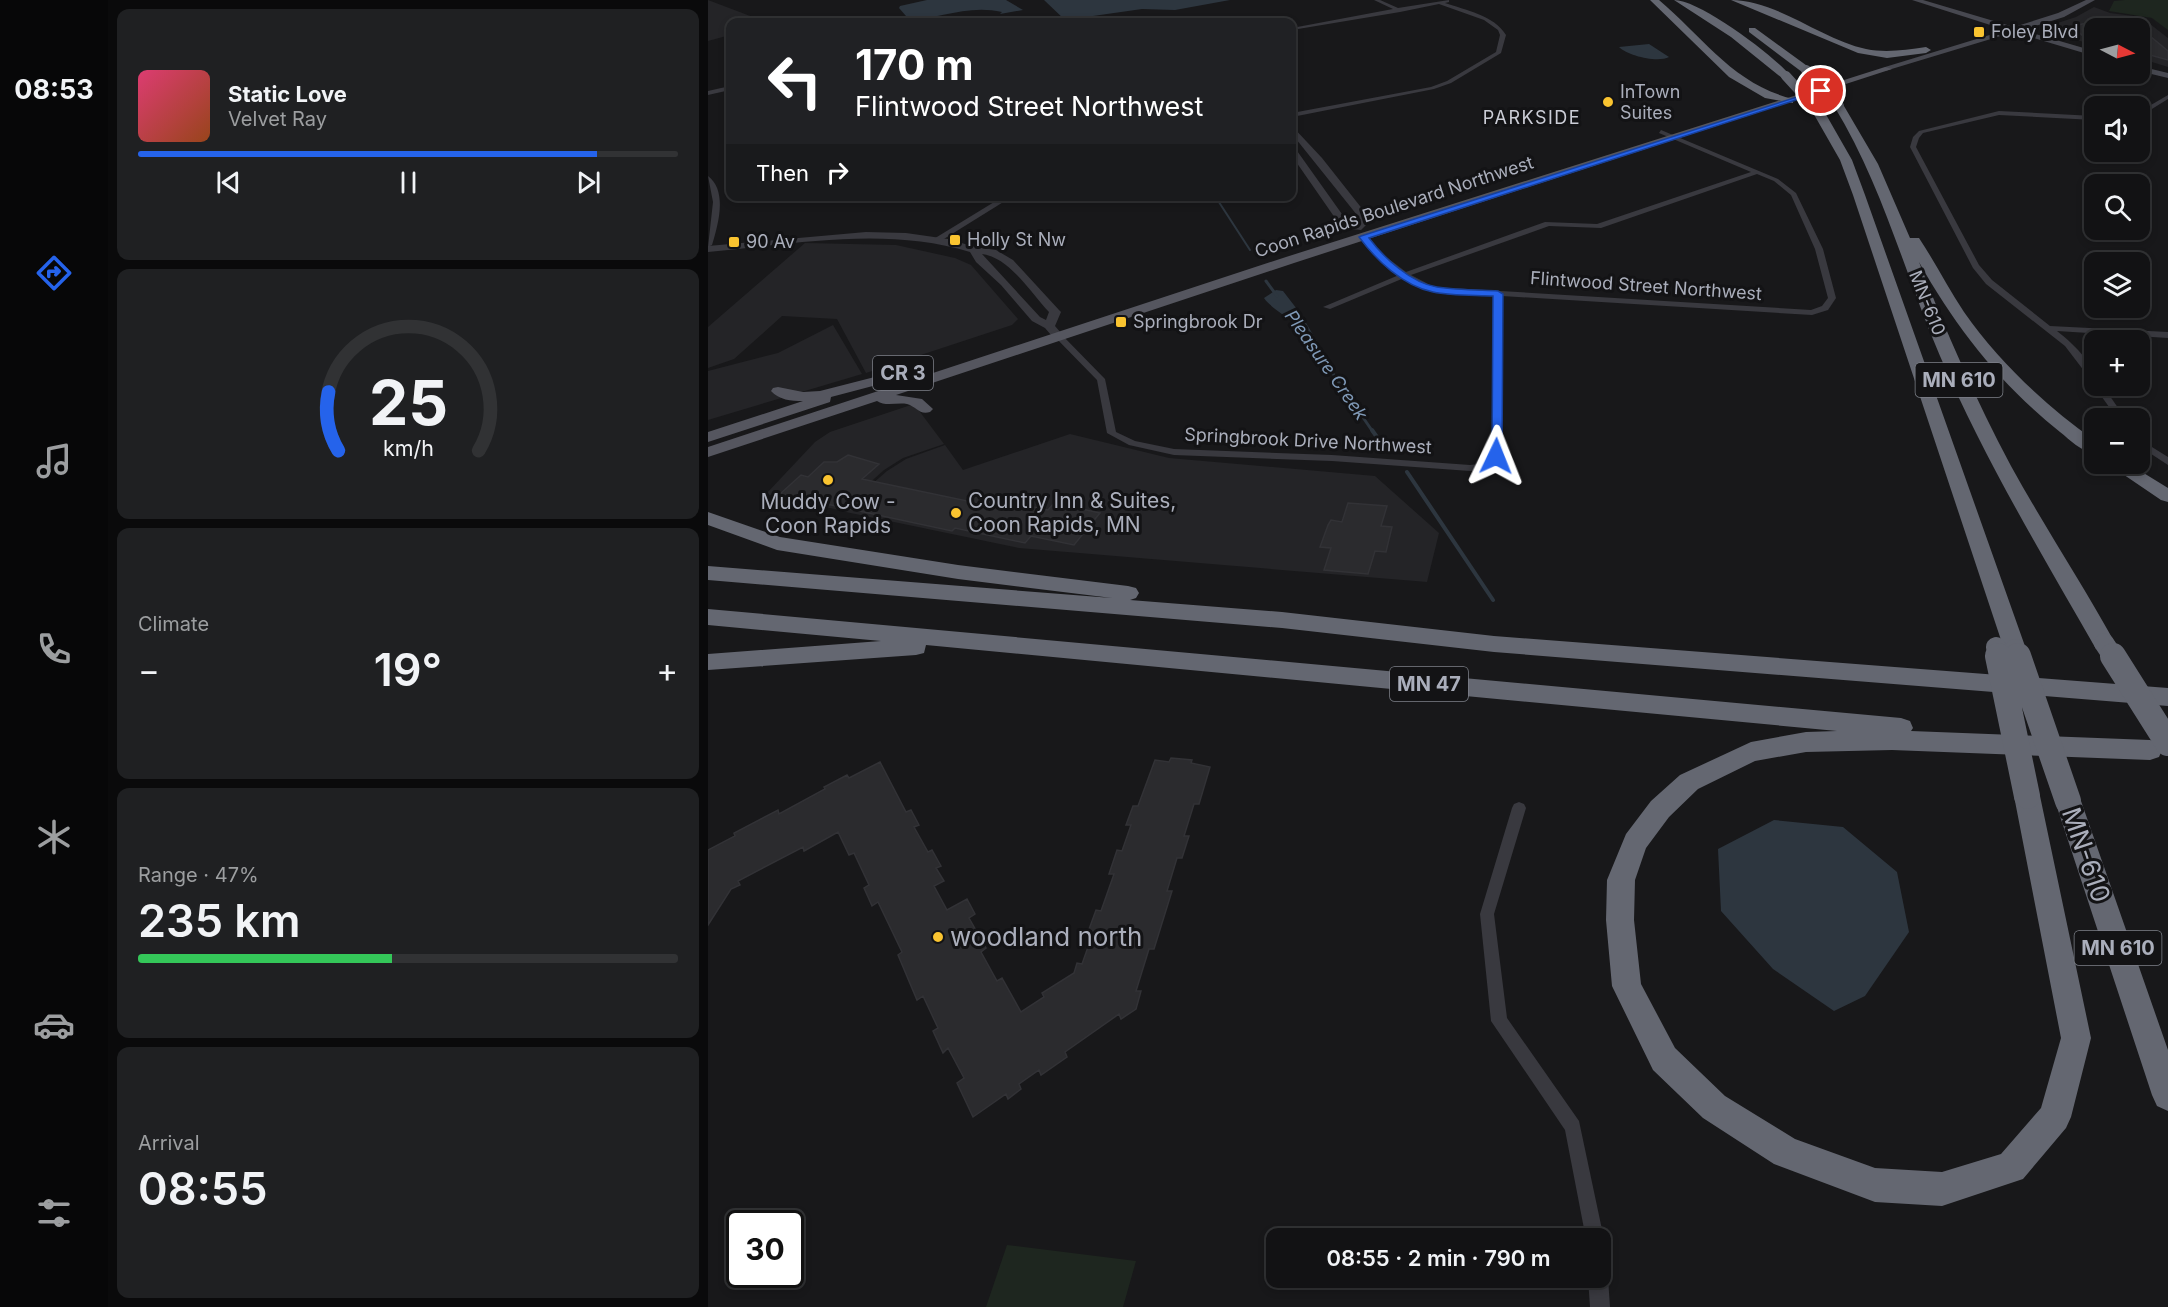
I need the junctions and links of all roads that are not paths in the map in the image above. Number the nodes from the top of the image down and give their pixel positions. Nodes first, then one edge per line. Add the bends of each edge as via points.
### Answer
1 (1376, 0) edge
2 (1453, 0) edge
3 (1654, 0) edge
4 (1678, 0) edge
5 (1698, 0) edge
6 (1729, 0) edge
7 (1735, 0) edge
8 (1916, 0) edge
9 (1930, 0) edge
10 (2074, 0) edge
11 (2091, 0) edge
12 (1441, 3) junction
13 (1717, 10) dead end
14 (1401, 11) junction
15 (1746, 26) dead end
16 (1296, 28) edge
17 (2011, 28) junction
18 (2084, 47) edge
19 (1926, 50) junction
20 (2084, 51) edge
21 (2150, 66) edge
22 (1883, 67) junction
23 (2150, 71) edge
24 (2168, 71) edge
25 (2168, 76) edge
26 (726, 89) edge
27 (708, 93) edge
28 (2168, 97) edge
29 (1770, 98) junction
30 (1789, 101) junction
31 (2150, 108) edge
32 (1296, 114) edge
33 (2084, 117) edge
34 (1662, 132) junction
35 (1296, 134) edge
36 (1674, 137) junction
37 (1296, 155) edge
38 (1757, 172) junction
39 (708, 178) edge
40 (1002, 201) edge
41 (1893, 217) junction
42 (1360, 233) junction
43 (936, 240) junction
44 (708, 245) edge
45 (708, 249) edge
46 (974, 250) junction
47 (1405, 275) junction
48 (1498, 294) junction
49 (1327, 307) dead end
50 (2049, 328) junction
51 (1053, 331) junction
52 (2168, 336) edge
53 (2084, 363) edge
54 (902, 374) junction
55 (778, 392) dead end
56 (837, 409) junction
57 (925, 409) dead end
58 (708, 437) edge
59 (2084, 441) edge
60 (2150, 450) edge
61 (708, 452) edge
62 (2168, 462) edge
63 (2133, 474) edge
64 (2168, 496) edge
65 (708, 518) edge
66 (708, 573) edge
67 (708, 617) edge
68 (1282, 620) junction
69 (982, 643) junction
70 (2005, 648) junction
71 (708, 662) edge
72 (2168, 697) edge
73 (2162, 748) edge
74 (1519, 808) dead end
75 (2168, 1095) edge
76 (1593, 1228) edge
77 (1599, 1288) edge
78 (1600, 1307) edge

1 - 14 street
2 - 12 street
3 - 29 highway via 1743,83
4 - 70 highway, MN-610 / MN 610, bridge via 1757,49 1786,76 1818,111 1846,160 1994,583
5 - 13 highway
6 - 22 highway
7 - 19 highway via 1862,51 1887,55
8 - 17 main road
9 - 17 main road
10 - 17 main road, Coon Rapids Boulevard Northwest / CR 3
11 - 17 main road, Coon Rapids Boulevard Northwest / CR 3 via 2071,11
12 - 14 street
12 - 32 street via 1500,27 1503,35 1498,53 1432,88
14 - 16 street
15 - 41 highway, MN-610 / MN 610, bridge via 1806,70 1839,105 1866,150
17 - 18 main road
17 - 19 main road, Coon Rapids Boulevard Northwest / CR 3
17 - 20 main road
17 - 22 main road, Coon Rapids Boulevard Northwest / CR 3
19 - 22 main road, Coon Rapids Boulevard Northwest / CR 3
21 - 24 main road
22 - 29 main road, Coon Rapids Boulevard Northwest / CR 3
22 - 30 main road, Coon Rapids Boulevard Northwest / CR 3
23 - 25 main road
26 - 27 street
28 - 31 street
29 - 30 highway
29 - 34 main road, Coon Rapids Boulevard Northwest / CR 3
30 - 36 main road, Coon Rapids Boulevard Northwest / CR 3
33 - 50 street via 2006,113 1978,117 1921,132 1914,142 1914,152 1976,267 1989,282
34 - 36 street
34 - 42 main road, Coon Rapids Boulevard Northwest / CR 3
35 - 42 street via 1366,220
36 - 38 street
36 - 42 main road, Coon Rapids Boulevard Northwest / CR 3
37 - 42 street via 1346,226
38 - 47 street via 1598,226 1548,224
38 - 48 street, Flintwood Street Northwest via 1794,194 1819,249 1832,298 1825,308 1812,313
39 - 44 street via 715,188 717,210
40 - 43 street
41 - 59 highway via 1910,236 1962,320 2002,369 2041,408
41 - 73 highway, MN-610 / MN 610, bridge via 1959,381 2039,534
42 - 47 street, Flintwood Street Northwest via 1377,255
42 - 51 main road, Coon Rapids Boulevard Northwest / CR 3
43 - 45 street via 866,235
43 - 46 street
46 - 51 street, Springbrook Drive Northwest via 1036,319
46 - 51 street via 992,252 1024,277 1054,312
47 - 48 street, Flintwood Street Northwest via 1433,289
47 - 49 street
48 - 51 street, Springbrook Drive Northwest via 1496,456 1491,466 1470,468 1174,452 1132,443 1112,433 1101,379
50 - 52 street
50 - 53 street
51 - 54 main road, Coon Rapids Boulevard Northwest / CR 3
51 - 56 main road, Coon Rapids Boulevard Northwest / CR 3
54 - 55 main road via 806,397
54 - 58 main road, Coon Rapids Boulevard Northwest / CR 3
56 - 57 main road via 898,399 914,401
56 - 61 main road, Coon Rapids Boulevard Northwest / CR 3
60 - 62 street
63 - 64 highway
65 - 68 highway via 777,543 969,574 1232,604
66 - 68 highway, MN 47
67 - 69 highway, MN 47
68 - 72 highway, MN 47 via 1494,644
69 - 71 highway
69 - 73 highway, MN 47
70 - 73 highway, bridge via 2027,796 2076,1038 2055,1118 2011,1167 1942,1189 1875,1185 1786,1152 1714,1107 1664,1059 1627,986 1620,920 1621,880 1635,842 1660,809 1689,782 1750,752 1806,742 1892,740
70 - 75 highway, MN-610 / MN 610, bridge via 2068,801
74 - 76 street via 1487,914 1498,1021 1573,1127
77 - 78 street

